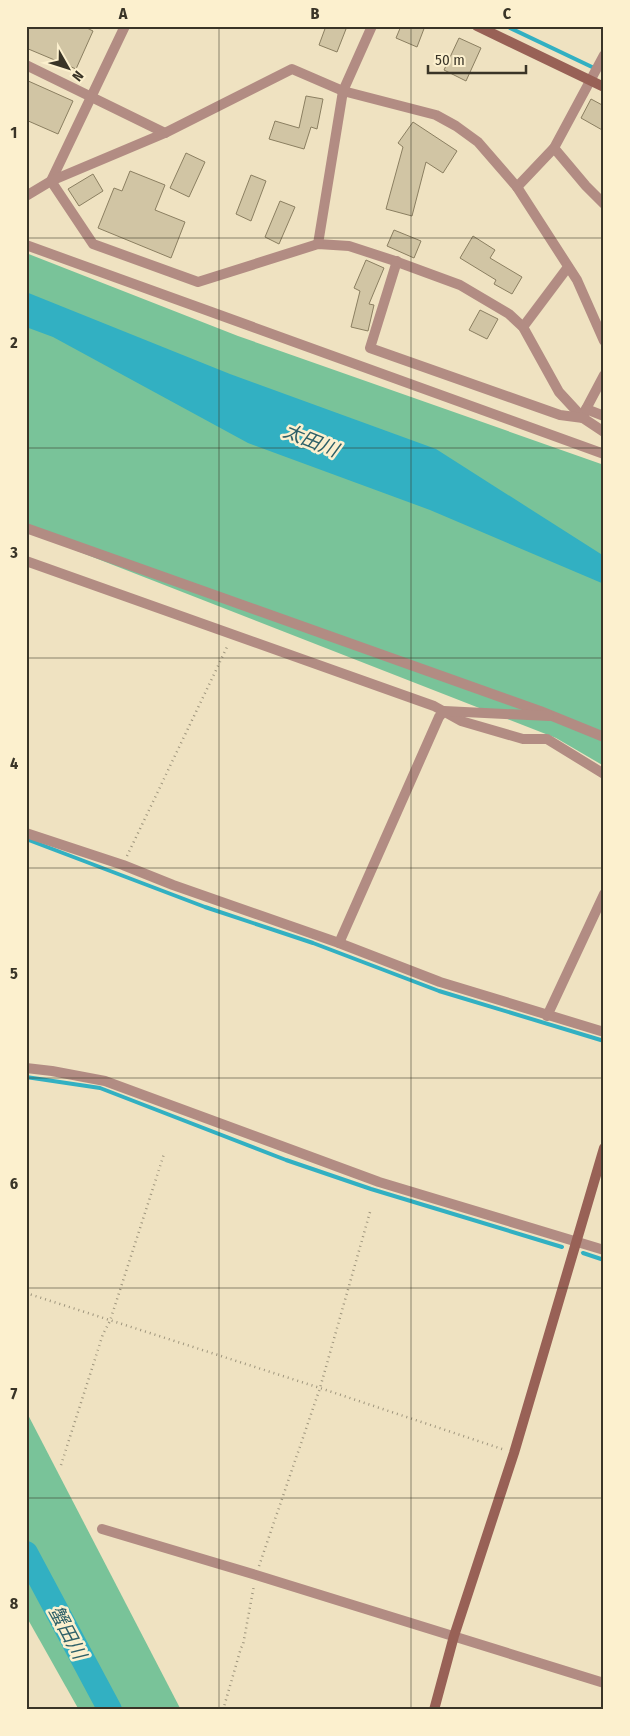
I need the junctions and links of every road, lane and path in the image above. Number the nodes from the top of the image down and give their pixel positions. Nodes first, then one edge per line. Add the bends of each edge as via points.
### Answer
1 (125, 26) edge
2 (372, 26) edge
3 (477, 26) edge
4 (604, 55) edge
5 (26, 65) edge
6 (591, 81) junction
7 (604, 87) edge
8 (343, 91) junction
9 (91, 96) junction
10 (165, 133) junction
11 (554, 148) junction
12 (51, 181) junction
13 (517, 187) junction
14 (26, 196) edge
15 (604, 204) edge
16 (318, 244) junction
17 (26, 245) edge
18 (397, 261) junction
19 (568, 267) junction
20 (523, 327) junction
21 (604, 341) edge
22 (604, 375) edge
23 (584, 414) junction
24 (604, 416) edge
25 (604, 432) edge
26 (604, 454) edge
27 (26, 528) edge
28 (26, 561) edge
29 (232, 634) junction
30 (444, 711) junction
31 (555, 716) junction
32 (604, 736) edge
33 (604, 774) edge
34 (26, 833) edge
35 (123, 865) junction
36 (604, 894) edge
37 (339, 943) junction
38 (548, 1016) junction
39 (604, 1032) edge
40 (26, 1068) edge
41 (604, 1148) edge
42 (164, 1154) dead end
43 (370, 1212) dead end
44 (575, 1241) junction
45 (604, 1250) edge
46 (26, 1293) edge
47 (110, 1320) junction
48 (320, 1388) junction
49 (514, 1453) junction
50 (61, 1465) dead end
51 (102, 1529) dead end
52 (256, 1574) junction
53 (454, 1636) junction
54 (604, 1683) edge
55 (224, 1710) edge
56 (434, 1710) edge

1 - 9 street
2 - 8 street
3 - 6 street
4 - 6 street
5 - 9 street
6 - 7 street
6 - 11 street
8 - 10 street via 292,69
8 - 13 street via 436,115 456,126 478,142
8 - 16 street
9 - 10 street
9 - 12 street
10 - 12 street
11 - 13 street
11 - 15 street
12 - 14 street
12 - 16 street via 93,244 198,282
13 - 19 street
16 - 18 street via 349,246
17 - 26 street
18 - 20 street via 460,285 509,314
18 - 23 street via 370,348 560,415
19 - 20 street
19 - 21 street
20 - 23 street via 559,392
22 - 23 street
23 - 24 street
23 - 25 street
27 - 31 street
28 - 29 street
29 - 30 street
29 - 35 path
30 - 31 street
30 - 33 street via 460,721 523,739 546,739
30 - 37 street via 438,717
31 - 32 street
34 - 35 street
35 - 37 street via 226,905
36 - 38 street
37 - 38 street via 440,982
38 - 39 street
40 - 44 street via 105,1082 378,1182
41 - 44 street
42 - 47 path
43 - 48 path
44 - 45 street
44 - 49 street
46 - 47 path
47 - 48 path
47 - 50 path
48 - 49 path
48 - 52 path
49 - 53 street
51 - 52 street
52 - 53 street
52 - 55 path via 243,1645
53 - 54 street
53 - 56 street

